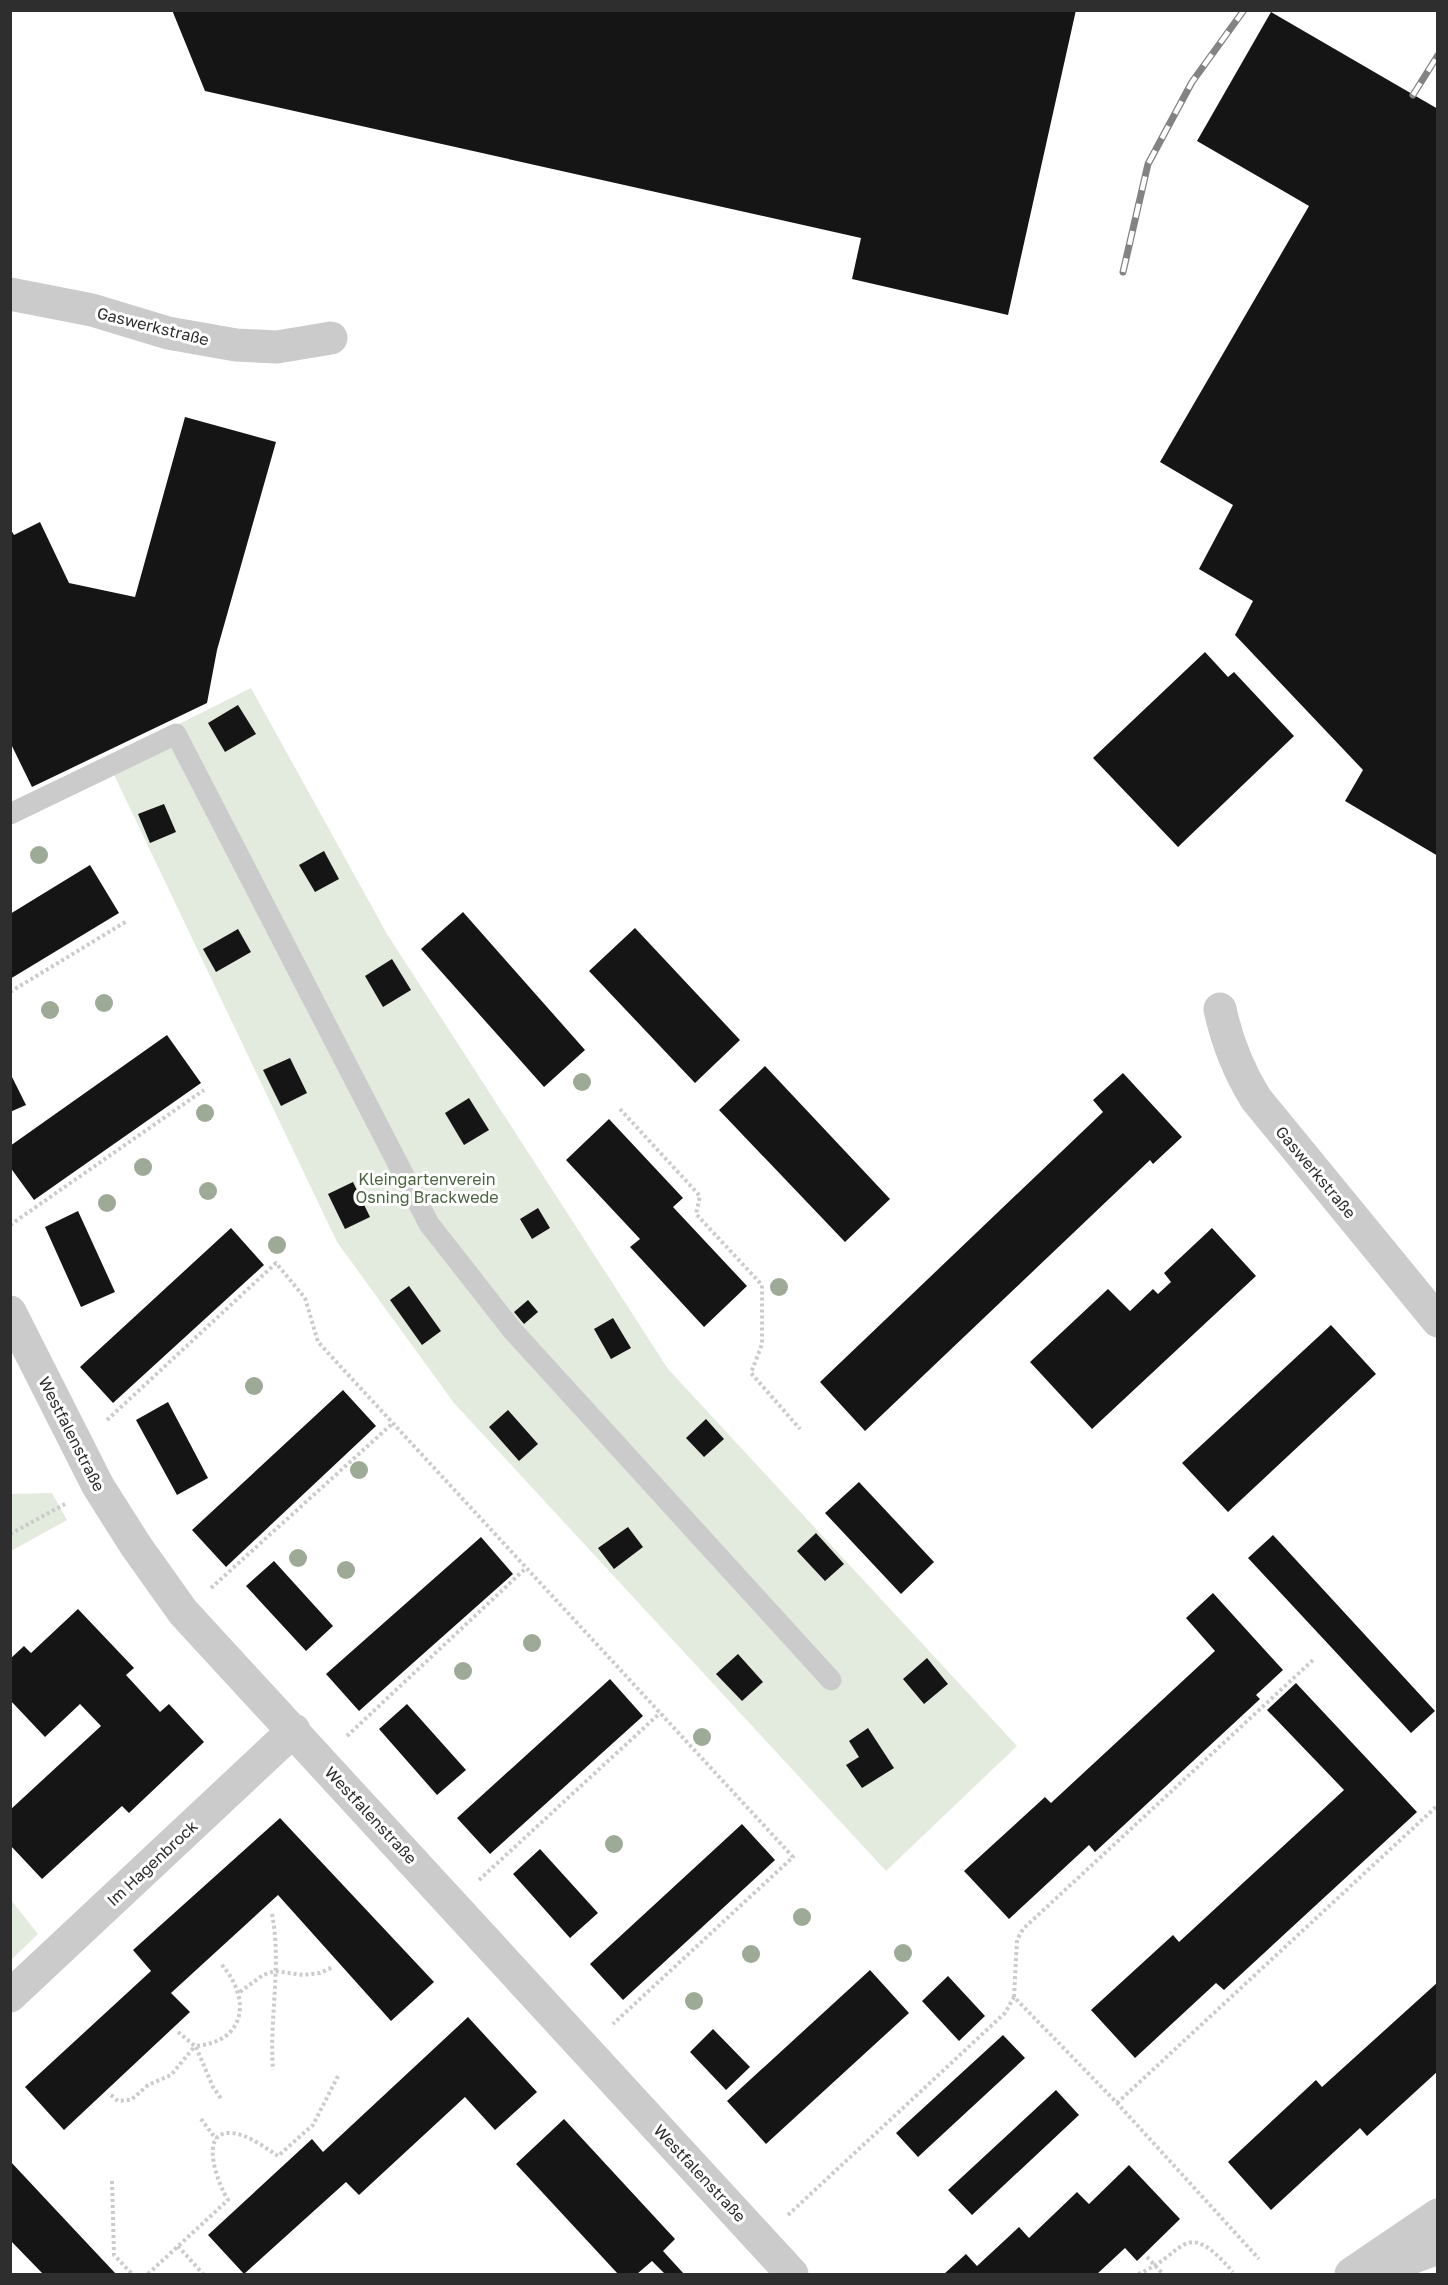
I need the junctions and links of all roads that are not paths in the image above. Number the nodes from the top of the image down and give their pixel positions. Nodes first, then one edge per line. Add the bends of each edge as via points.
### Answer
1 (10, 294) edge
2 (331, 338) dead end
3 (10, 814) edge
4 (1220, 1009) dead end
5 (10, 1312) edge
6 (1437, 1321) edge
7 (831, 1680) dead end
8 (294, 1730) junction
9 (10, 1995) edge
10 (1437, 2215) edge
11 (1437, 2248) edge
12 (792, 2274) edge
13 (1351, 2274) edge
14 (1365, 2274) edge

1 - 2 street, Gaswerkstraße via 92,310 168,333 236,345 277,347
3 - 7 lane via 176,734 429,1224 513,1331
4 - 6 street, Gaswerkstraße via 1238,1070 1256,1100
5 - 8 street, Westfalenstraße via 98,1486 136,1546 183,1612
8 - 9 street, Im Hagenbrock
8 - 12 street, Westfalenstraße
10 - 13 street
11 - 14 street

